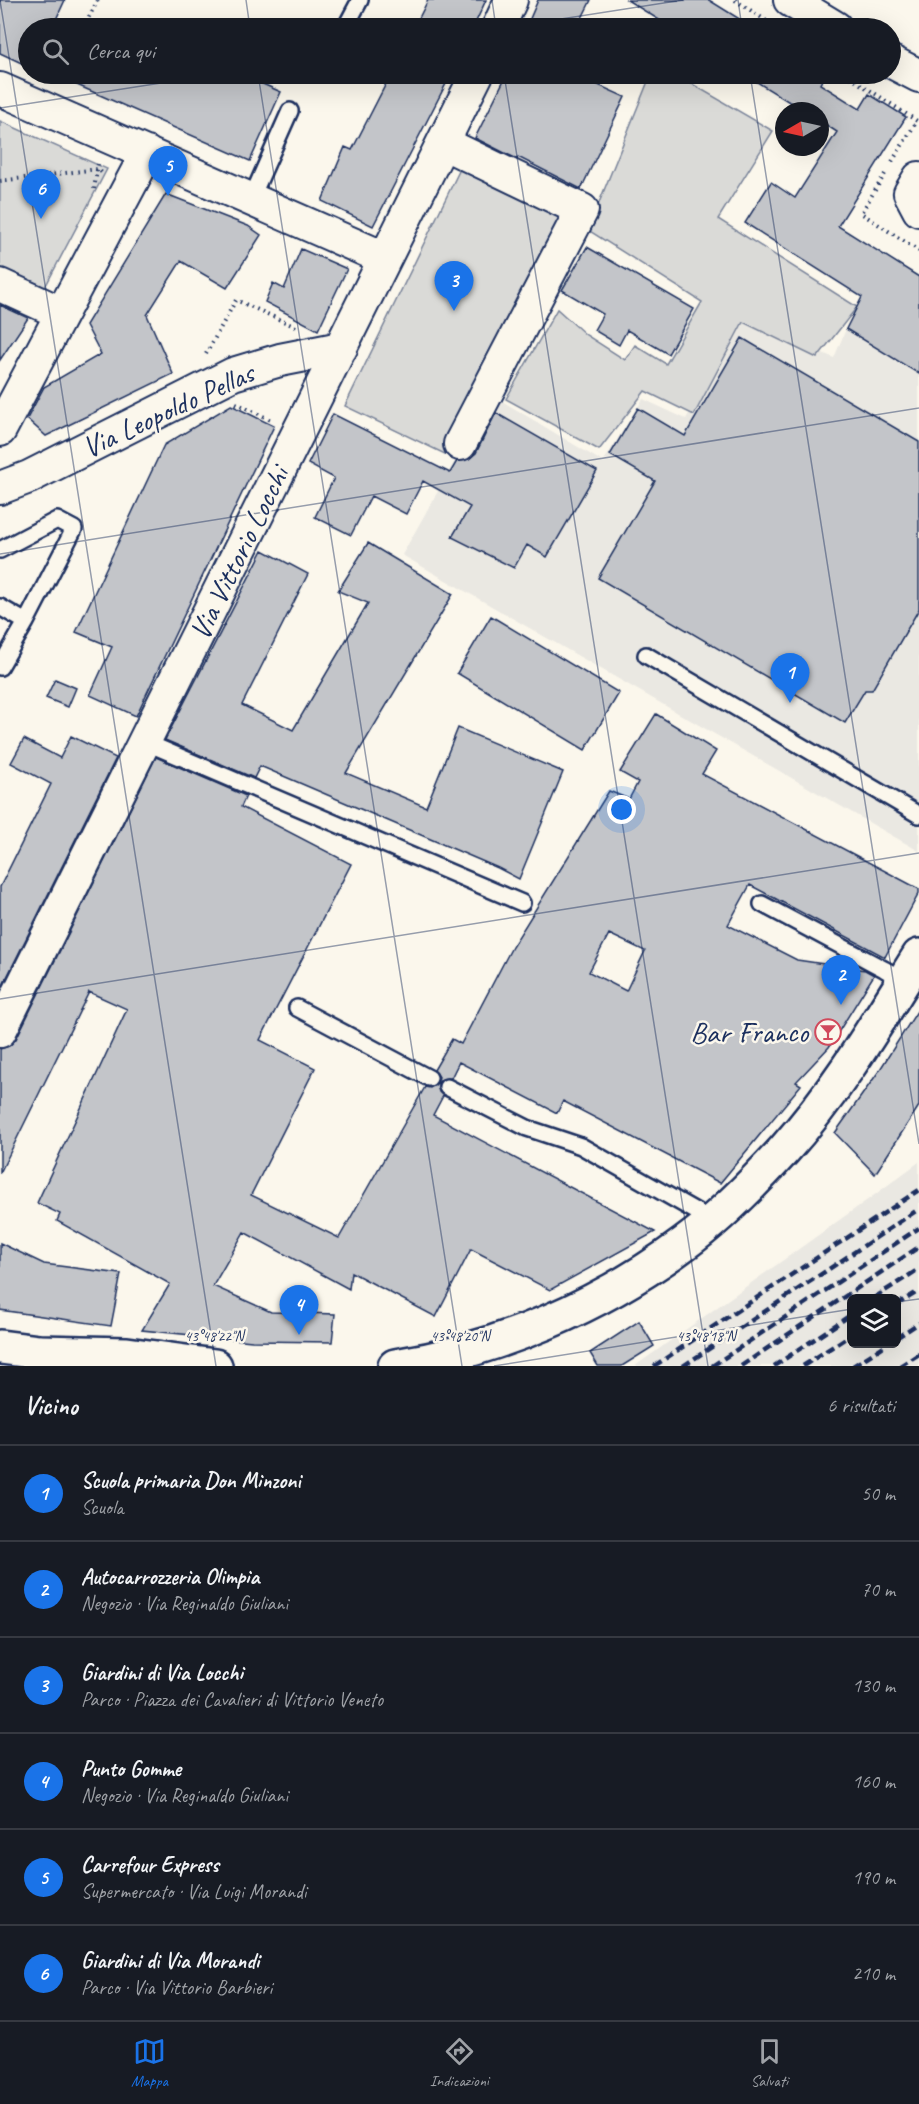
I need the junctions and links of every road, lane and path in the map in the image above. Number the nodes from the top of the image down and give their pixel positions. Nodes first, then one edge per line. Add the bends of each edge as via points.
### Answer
1 (98, 0) edge
2 (360, 0) edge
3 (511, 0) edge
4 (735, 0) edge
5 (790, 0) edge
6 (88, 18) edge
7 (350, 18) edge
8 (503, 18) edge
9 (763, 18) edge
10 (820, 18) edge
11 (901, 66) edge
12 (919, 76) edge
13 (472, 84) edge
14 (860, 84) edge
15 (0, 89) edge
16 (290, 111) dead end
17 (443, 143) junction
18 (147, 153) junction
19 (98, 169) dead end
20 (919, 178) edge
21 (0, 181) edge
22 (251, 199) junction
23 (919, 210) edge
24 (919, 251) edge
25 (384, 258) junction
26 (0, 285) edge
27 (62, 313) junction
28 (304, 331) dead end
29 (341, 348) junction
30 (204, 358) dead end
31 (0, 430) edge
32 (460, 444) dead end
33 (0, 488) edge
34 (0, 550) edge
35 (0, 606) edge
36 (26, 622) junction
37 (646, 654) dead end
38 (0, 667) edge
39 (145, 742) junction
40 (919, 815) edge
41 (522, 903) dead end
42 (762, 904) dead end
43 (911, 969) edge
44 (297, 1008) dead end
45 (0, 1031) edge
46 (429, 1078) dead end
47 (447, 1087) dead end
48 (713, 1221) junction
49 (0, 1324) edge
50 (0, 1347) edge
51 (127, 1354) junction
52 (178, 1364) edge
53 (215, 1366) edge
54 (395, 1366) edge

1 - 6 path
2 - 7 lane
3 - 8 street
4 - 9 path
5 - 10 street
11 - 12 street
13 - 17 street, Via Vittorio Locchi
14 - 24 path via 917,121 861,213
15 - 18 street
16 - 22 lane
17 - 25 street, Via Vittorio Locchi
17 - 32 street via 582,210
18 - 22 street
18 - 27 street
19 - 21 path
20 - 23 street via 910,193
22 - 25 street
25 - 29 street, Via Vittorio Locchi
26 - 27 street
27 - 31 street
28 - 30 path via 236,300
29 - 33 street, Via Leopoldo Pellas via 233,374
29 - 39 street, Via Vittorio Locchi
34 - 36 lane via 57,520 74,529
35 - 36 lane
36 - 38 lane
37 - 40 lane
39 - 41 lane
39 - 45 street, Via Vittorio Locchi
42 - 43 lane via 884,969
43 - 48 main road via 812,1116 777,1158
44 - 46 lane
47 - 48 lane via 527,1128 581,1146
48 - 54 main road via 650,1268 574,1309 451,1356
49 - 51 main road via 43,1330
50 - 51 main road
51 - 52 main road
52 - 53 main road

